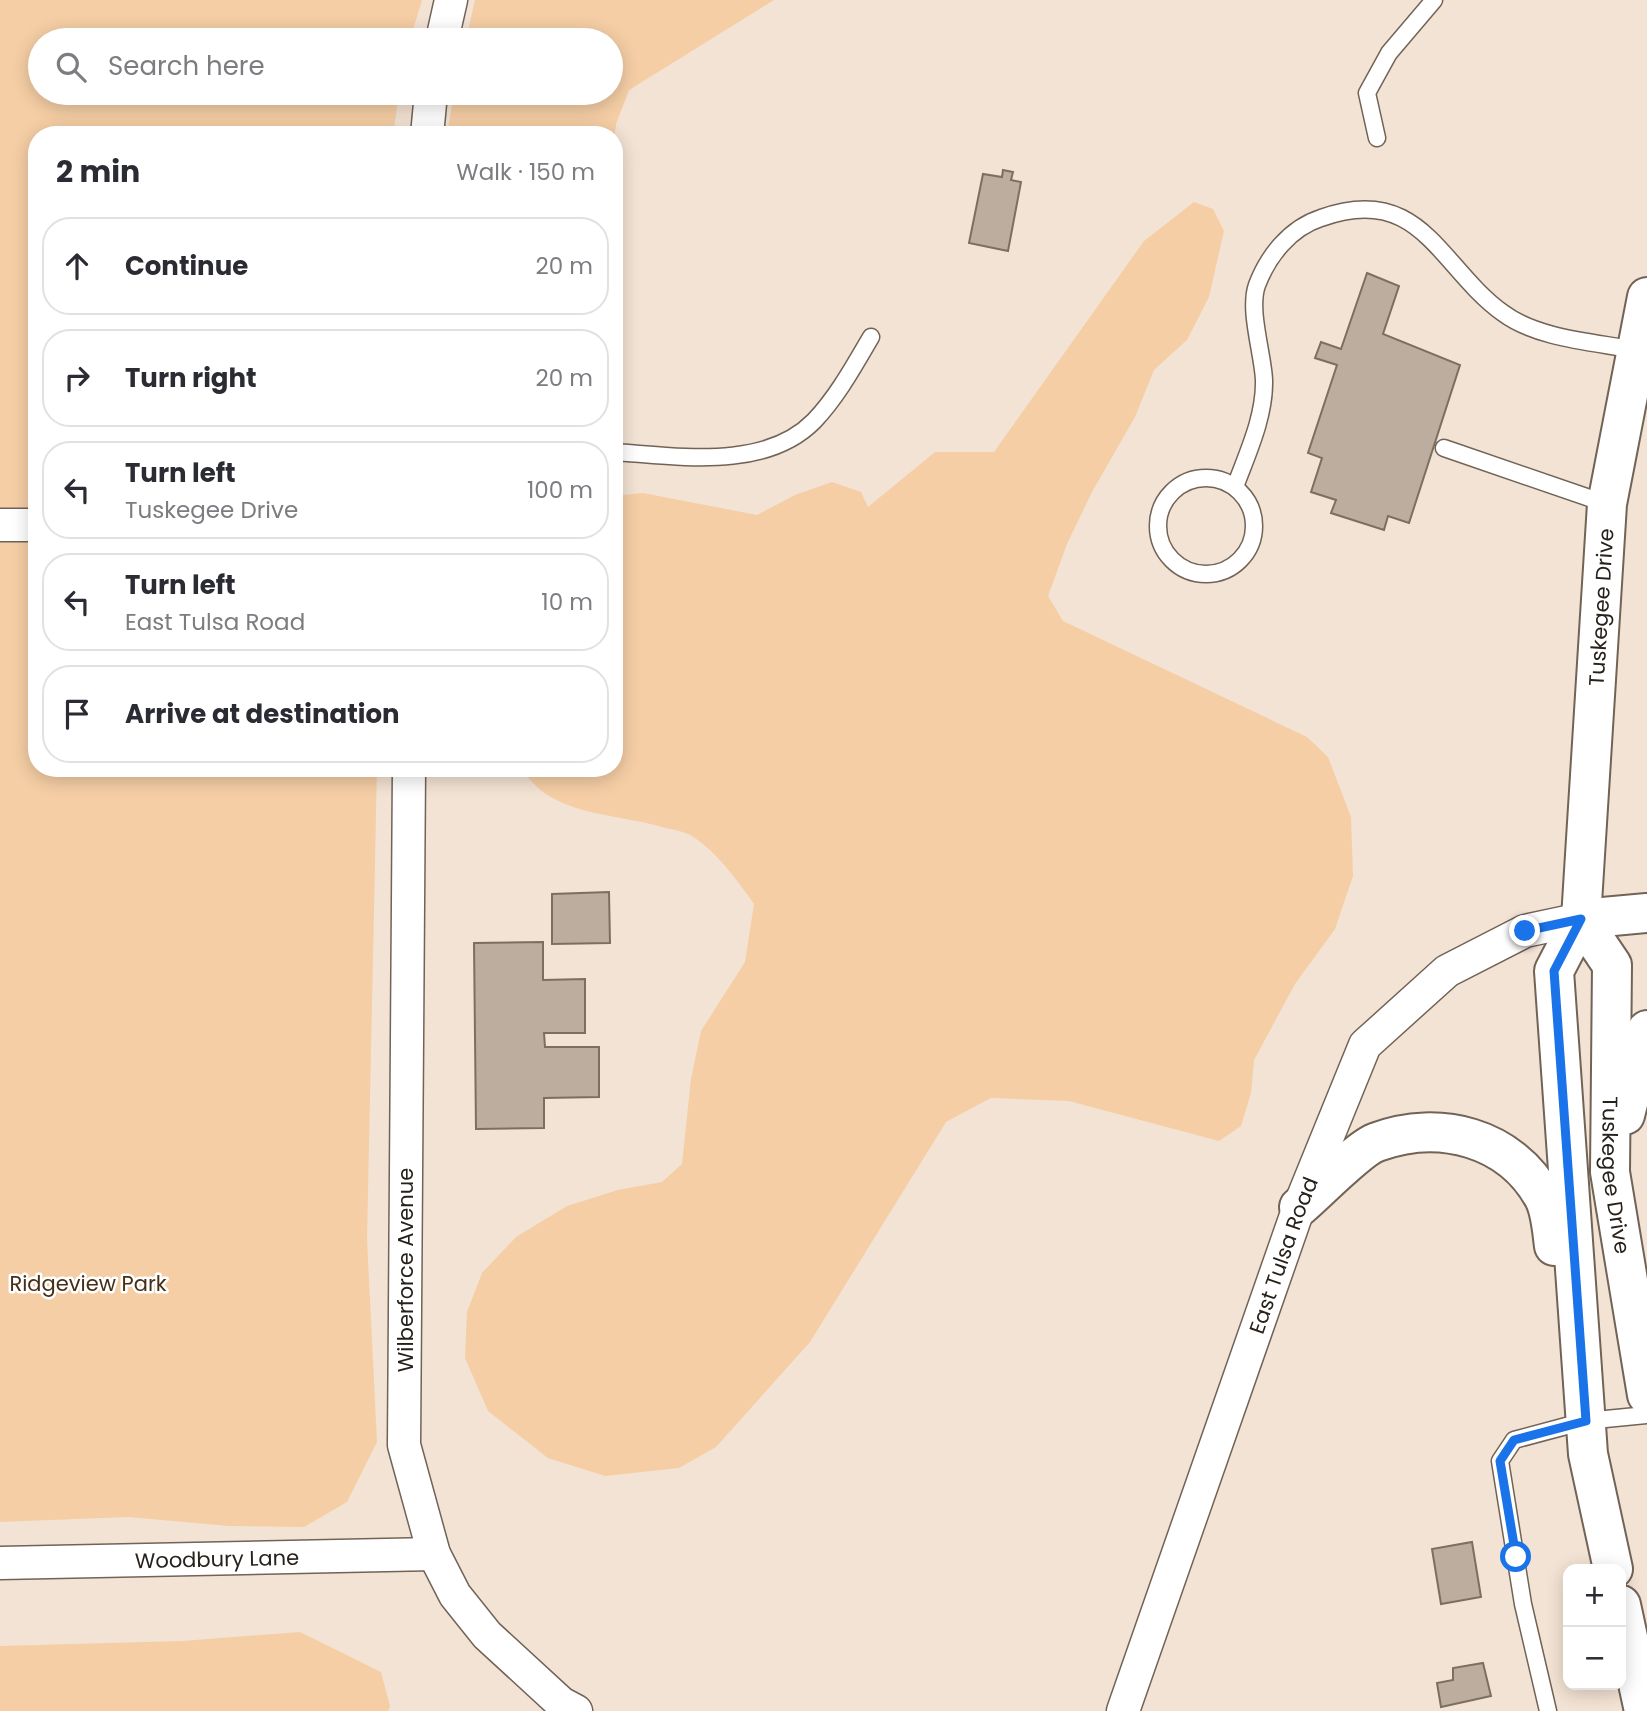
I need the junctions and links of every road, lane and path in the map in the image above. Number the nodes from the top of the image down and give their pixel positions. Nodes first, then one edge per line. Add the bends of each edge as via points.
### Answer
1 (452, 0) edge
2 (1434, 0) edge
3 (445, 28) edge
4 (429, 105) edge
5 (427, 126) edge
6 (1377, 138) dead end
7 (1647, 297) edge
8 (871, 337) dead end
9 (1636, 350) junction
10 (1444, 448) dead end
11 (623, 453) edge
12 (1235, 487) junction
13 (1607, 504) junction
14 (0, 525) edge
15 (28, 525) edge
16 (409, 777) edge
17 (1647, 914) edge
18 (1581, 919) junction
19 (1647, 1030) edge
20 (1611, 1172) junction
21 (1298, 1208) junction
22 (1578, 1331) junction
23 (1647, 1395) edge
24 (1647, 1415) edge
25 (1586, 1421) junction
26 (434, 1554) junction
27 (0, 1563) edge
28 (1612, 1564) edge
29 (1626, 1627) edge
30 (576, 1711) edge
31 (1123, 1711) edge
32 (1548, 1711) edge
33 (1644, 1711) edge

1 - 3 street
2 - 6 lane via 1389,53 1367,93
4 - 5 street
7 - 9 street, Tuskegee Drive
8 - 11 lane via 832,399 791,439 757,452 685,457
9 - 12 lane via 1531,327 1503,314 1426,234 1398,216 1371,208 1339,211 1310,221 1282,244 1266,263 1256,289 1264,382 1260,417
9 - 13 street, Tuskegee Drive
10 - 13 lane
12 - 12 lane via 1246,499 1254,528 1244,556 1219,574 1188,572 1174,564 1158,535 1163,503 1173,490 1204,478
13 - 18 street, Tuskegee Drive
14 - 15 street
16 - 26 street, Wilberforce Avenue via 404,1445
17 - 18 street
18 - 20 street, Tuskegee Drive via 1612,965
18 - 21 street, East Tulsa Road via 1525,931 1447,971 1365,1045
18 - 22 street, Tuskegee Drive via 1554,971
19 - 20 street
20 - 23 street, Tuskegee Drive
21 - 22 street via 1374,1143 1420,1131 1447,1131 1471,1138 1515,1164 1546,1201 1558,1276
21 - 31 street, East Tulsa Road
22 - 25 street, Tuskegee Drive
24 - 25 lane
25 - 28 street, Tuskegee Drive via 1588,1454
25 - 32 lane via 1514,1440 1500,1461 1523,1604
26 - 27 street, Woodbury Lane
26 - 30 street, Wilberforce Avenue via 455,1595 487,1635 561,1703
29 - 33 street

